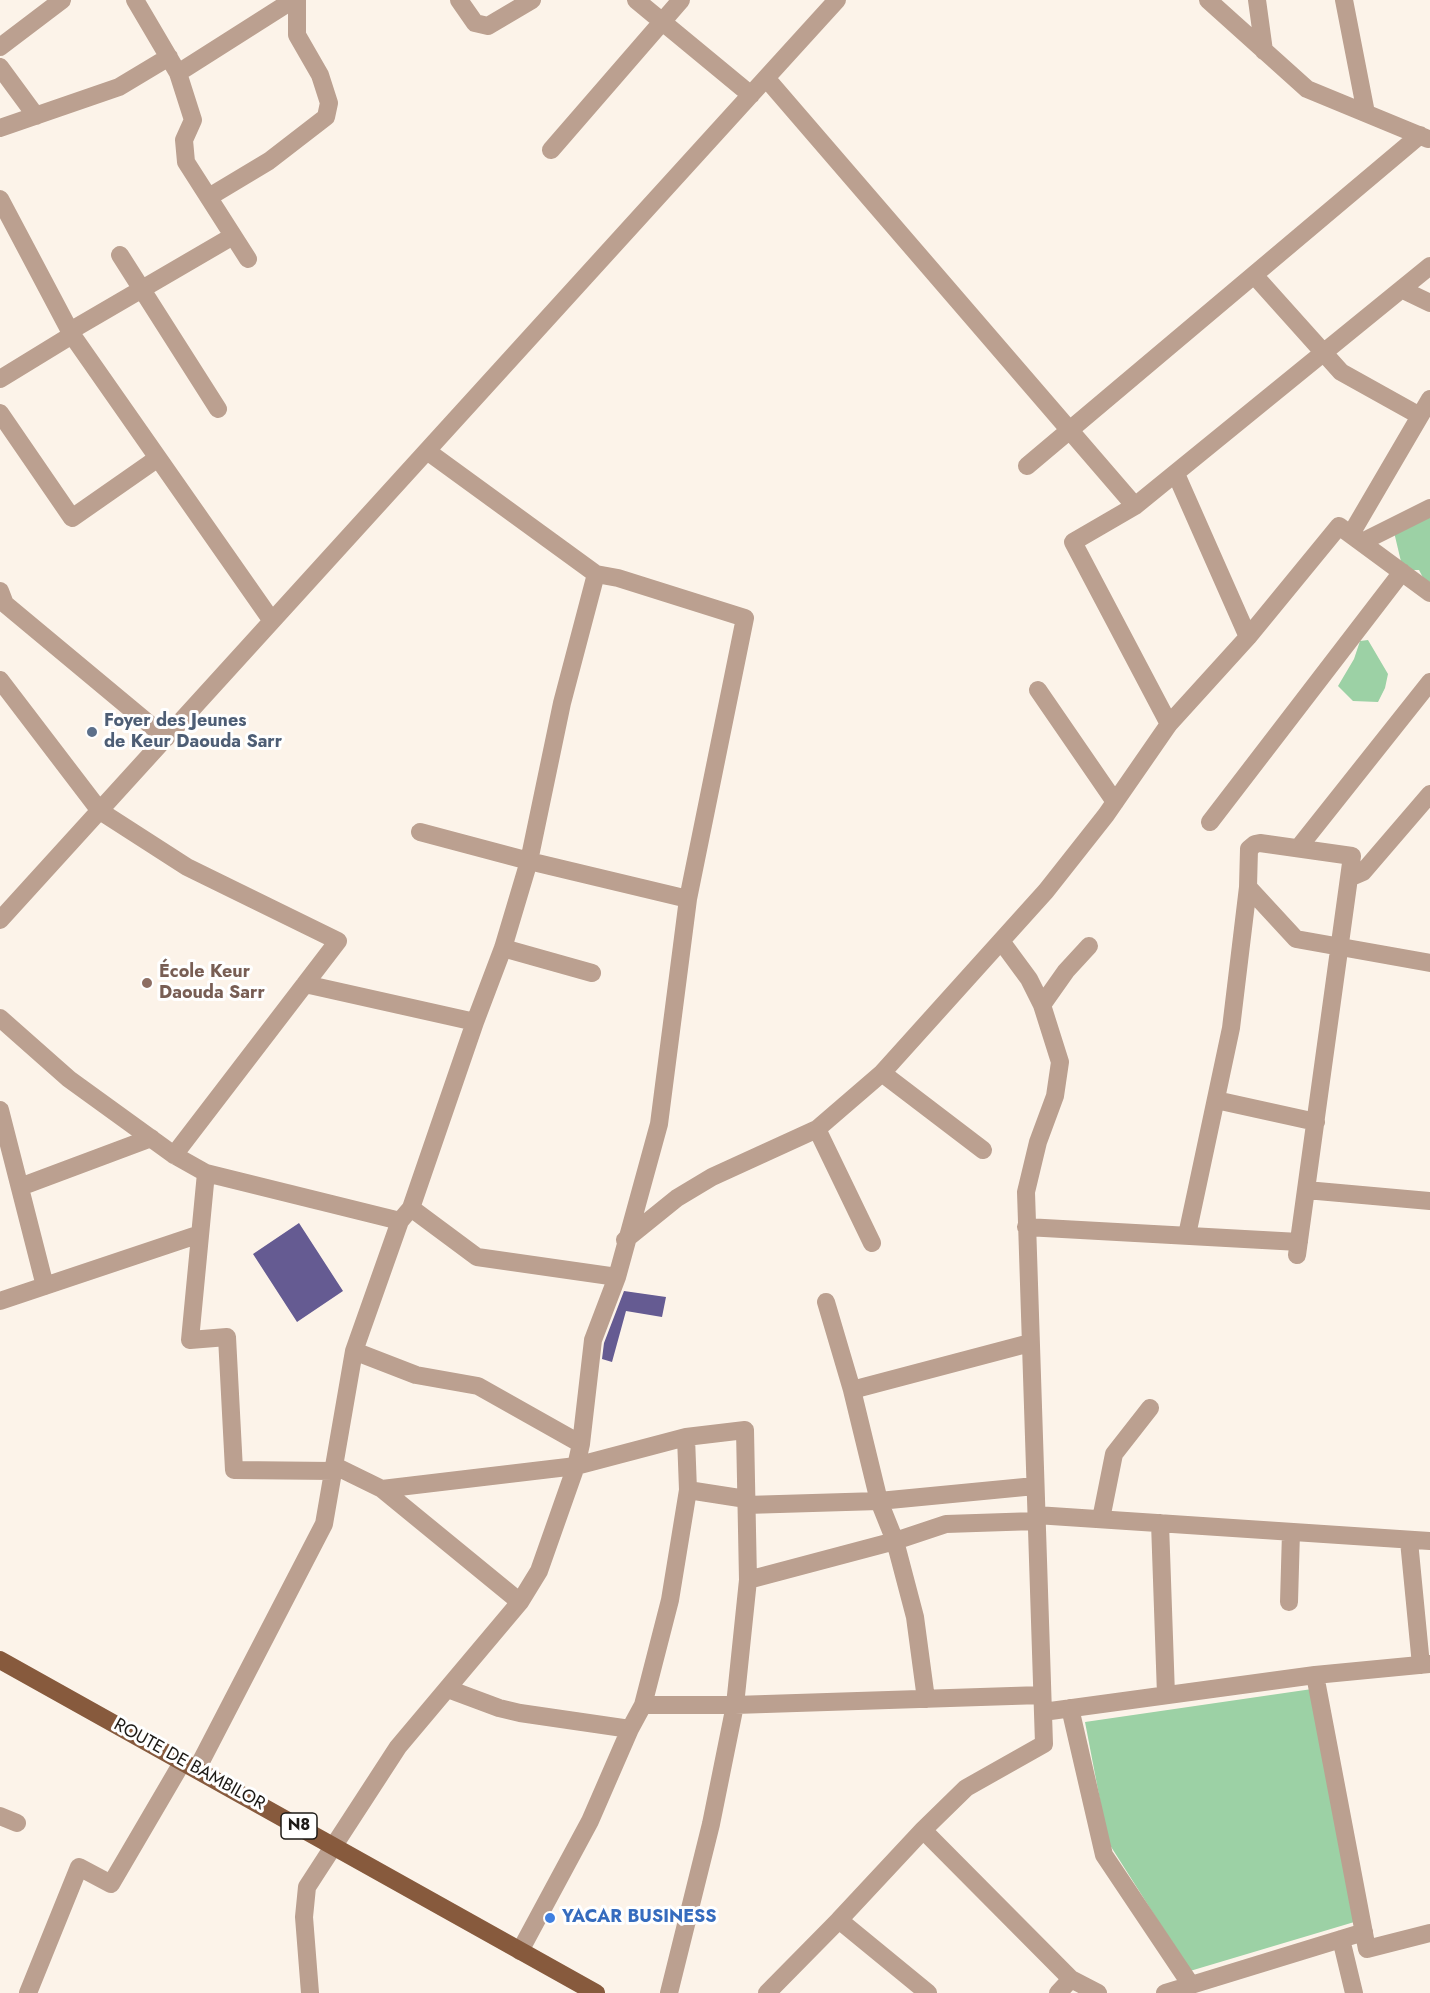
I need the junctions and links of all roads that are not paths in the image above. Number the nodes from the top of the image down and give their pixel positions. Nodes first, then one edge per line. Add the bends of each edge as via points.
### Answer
1 (62, 0) edge
2 (135, 0) edge
3 (292, 0) edge
4 (297, 0) edge
5 (459, 0) edge
6 (532, 0) edge
7 (636, 0) edge
8 (681, 0) edge
9 (837, 0) edge
10 (1208, 0) edge
11 (1257, 0) edge
12 (1344, 0) edge
13 (663, 21) junction
14 (0, 47) edge
15 (1264, 51) junction
16 (169, 57) junction
17 (0, 67) edge
18 (178, 73) junction
19 (766, 78) junction
20 (751, 95) junction
21 (1366, 113) junction
22 (36, 116) junction
23 (0, 128) edge
24 (1425, 137) edge
25 (551, 150) dead end
26 (209, 197) junction
27 (0, 199) edge
28 (233, 236) junction
29 (120, 255) dead end
30 (248, 259) dead end
31 (1430, 266) edge
32 (1254, 275) junction
33 (142, 290) junction
34 (1403, 290) junction
35 (1430, 303) edge
36 (71, 333) junction
37 (1324, 353) junction
38 (0, 379) edge
39 (1430, 399) edge
40 (218, 409) dead end
41 (0, 414) edge
42 (1420, 416) junction
43 (1070, 430) junction
44 (427, 452) junction
45 (158, 458) junction
46 (1027, 466) dead end
47 (1176, 474) junction
48 (1135, 506) junction
49 (1430, 508) edge
50 (1357, 538) junction
51 (1402, 572) junction
52 (596, 574) junction
53 (0, 591) edge
54 (1430, 593) edge
55 (272, 621) junction
56 (1248, 637) junction
57 (0, 680) edge
58 (1430, 682) edge
59 (1038, 690) dead end
60 (1169, 724) junction
61 (166, 738) junction
62 (1430, 794) edge
63 (1115, 802) junction
64 (100, 811) junction
65 (1210, 822) dead end
66 (420, 832) dead end
67 (1299, 848) junction
68 (529, 861) junction
69 (1349, 878) junction
70 (1248, 887) junction
71 (688, 899) junction
72 (0, 920) edge
73 (1001, 941) junction
74 (1089, 946) dead end
75 (1340, 947) junction
76 (503, 948) junction
77 (1430, 963) edge
78 (592, 973) dead end
79 (305, 984) junction
80 (1042, 1005) junction
81 (0, 1018) edge
82 (475, 1023) junction
83 (882, 1073) junction
84 (1216, 1100) junction
85 (0, 1110) edge
86 (1316, 1122) junction
87 (817, 1129) junction
88 (150, 1138) junction
89 (983, 1150) dead end
90 (174, 1155) junction
91 (206, 1173) junction
92 (20, 1187) junction
93 (1306, 1190) junction
94 (1430, 1201) edge
95 (405, 1215) junction
96 (1026, 1227) junction
97 (200, 1234) junction
98 (1187, 1235) junction
99 (626, 1240) junction
100 (872, 1243) dead end
101 (617, 1277) junction
102 (45, 1286) junction
103 (0, 1301) edge
104 (826, 1302) dead end
105 (1030, 1343) junction
106 (354, 1351) junction
107 (852, 1390) junction
108 (1150, 1408) dead end
109 (686, 1437) junction
110 (581, 1444) junction
111 (576, 1466) junction
112 (335, 1468) junction
113 (1035, 1486) junction
114 (382, 1489) junction
115 (688, 1490) junction
116 (879, 1501) junction
117 (746, 1502) junction
118 (1036, 1518) junction
119 (1101, 1519) junction
120 (1160, 1523) junction
121 (1291, 1532) junction
122 (895, 1541) junction
123 (1409, 1541) junction
124 (1430, 1541) edge
125 (748, 1580) junction
126 (520, 1602) junction
127 (1289, 1602) dead end
128 (0, 1660) edge
129 (1426, 1665) edge
130 (1316, 1675) junction
131 (448, 1689) junction
132 (1166, 1695) junction
133 (926, 1699) junction
134 (1042, 1704) junction
135 (643, 1705) junction
136 (735, 1705) junction
137 (1070, 1708) junction
138 (630, 1729) junction
139 (190, 1765) junction
140 (923, 1830) junction
141 (333, 1845) junction
142 (839, 1920) junction
143 (1364, 1932) junction
144 (1430, 1934) edge
145 (1341, 1939) junction
146 (520, 1951) junction
147 (1071, 1979) junction
148 (1191, 1985) junction
149 (34, 1991) edge
150 (310, 1993) edge
151 (596, 1993) edge
152 (669, 1993) edge
153 (767, 1993) edge
154 (928, 1993) edge
155 (1058, 1993) edge
156 (1098, 1993) edge
157 (1165, 1993) edge
158 (1354, 1993) edge

1 - 14 street
2 - 16 street
3 - 18 street
4 - 26 street via 297,35 320,75 329,103 326,117 269,161
5 - 6 street via 475,23 488,26
7 - 13 street
8 - 13 street
9 - 19 street
10 - 15 street
11 - 15 street
12 - 21 street
13 - 20 street
13 - 25 street
15 - 21 street via 1307,89
16 - 18 street
16 - 22 street via 119,87
17 - 22 street
18 - 26 street via 193,120 184,140 186,162
19 - 20 street
19 - 43 street
20 - 44 street
21 - 24 street
22 - 23 street
24 - 32 street
26 - 28 street
27 - 36 street
28 - 30 street
28 - 33 street
29 - 33 street
31 - 34 street
32 - 37 street
32 - 43 street
33 - 36 street
33 - 40 street
34 - 35 street
34 - 37 street
36 - 38 street
36 - 45 street
37 - 42 street via 1341,372
37 - 47 street
39 - 42 street
41 - 45 street via 72,518
42 - 50 street
43 - 46 street
43 - 48 street
44 - 52 street
44 - 55 street
45 - 55 street
47 - 48 street
47 - 56 street
48 - 60 street via 1073,542
49 - 50 street
50 - 51 street
50 - 56 street via 1339,526
51 - 54 street
51 - 65 street
52 - 68 street via 562,703
52 - 71 street via 745,618
53 - 61 street via 5,604
55 - 61 street
56 - 60 street
57 - 64 street
58 - 67 street
59 - 63 street
60 - 63 street
61 - 64 street
62 - 69 street via 1363,872
63 - 73 street via 1046,891
64 - 72 street
64 - 79 street via 187,867 338,942
66 - 68 street
67 - 69 street via 1352,856
67 - 70 street via 1255,843 1250,849
68 - 71 street
68 - 76 street
69 - 75 street
70 - 75 street via 1296,939
70 - 84 street via 1231,1028
71 - 99 street via 659,1124
73 - 80 street
73 - 83 street
74 - 80 street
75 - 77 street
75 - 86 street
76 - 78 street
76 - 82 street
79 - 82 street
79 - 90 street
80 - 96 street via 1060,1062 1055,1096 1026,1192
81 - 88 street via 69,1079
82 - 95 street
83 - 87 street
83 - 89 street
84 - 86 street
84 - 98 street
85 - 92 street
86 - 93 street
87 - 99 street via 712,1177 677,1198
87 - 100 street
88 - 90 street
88 - 92 street
90 - 91 street
91 - 95 street
91 - 97 street
92 - 102 street
93 - 94 street
93 - 98 street via 1298,1248
95 - 101 street via 477,1257
95 - 106 street
96 - 98 street
96 - 105 street
97 - 102 street
97 - 112 street via 190,1340 227,1337 234,1470
99 - 101 street
101 - 110 street via 593,1340
102 - 103 street
104 - 107 street
105 - 107 street
105 - 113 street
106 - 110 street via 416,1375 478,1386
106 - 112 street
107 - 116 street
108 - 119 street via 1114,1454
109 - 111 street
109 - 115 street
109 - 117 street via 745,1430
110 - 111 street
111 - 114 street
111 - 126 street via 539,1571
112 - 114 street
112 - 139 street via 324,1524
113 - 116 street
113 - 118 street
114 - 126 street
115 - 117 street
115 - 135 street via 670,1600
116 - 117 street
116 - 122 street
117 - 125 street
118 - 119 street
118 - 122 street via 946,1524
118 - 134 street
119 - 120 street
120 - 121 street
120 - 132 street
121 - 123 street
121 - 127 street
122 - 125 street
122 - 133 street via 915,1617
123 - 124 street
123 - 129 street
125 - 136 street
126 - 131 street
128 - 139 main road, ROUTE DE BAMBILOR / N8
129 - 130 street
130 - 132 street
130 - 143 street
131 - 138 street via 510,1711
131 - 141 street via 398,1747
132 - 137 street
133 - 134 street
133 - 136 street
134 - 137 street
134 - 140 street via 1044,1744 966,1788
135 - 136 street
135 - 138 street
136 - 152 street via 711,1824
137 - 148 street via 1104,1855
138 - 146 street via 590,1821
139 - 141 main road, ROUTE DE BAMBILOR / N8
139 - 149 street via 111,1884 79,1867
140 - 142 street
140 - 147 street
141 - 146 main road, ROUTE DE BAMBILOR / N8
141 - 150 street via 307,1887 305,1899
142 - 153 street
142 - 154 street
143 - 144 street via 1367,1949
143 - 145 street
145 - 148 street
145 - 158 street
146 - 151 main road, ROUTE DE BAMBILOR / N8
147 - 155 street
147 - 156 street
148 - 157 street

